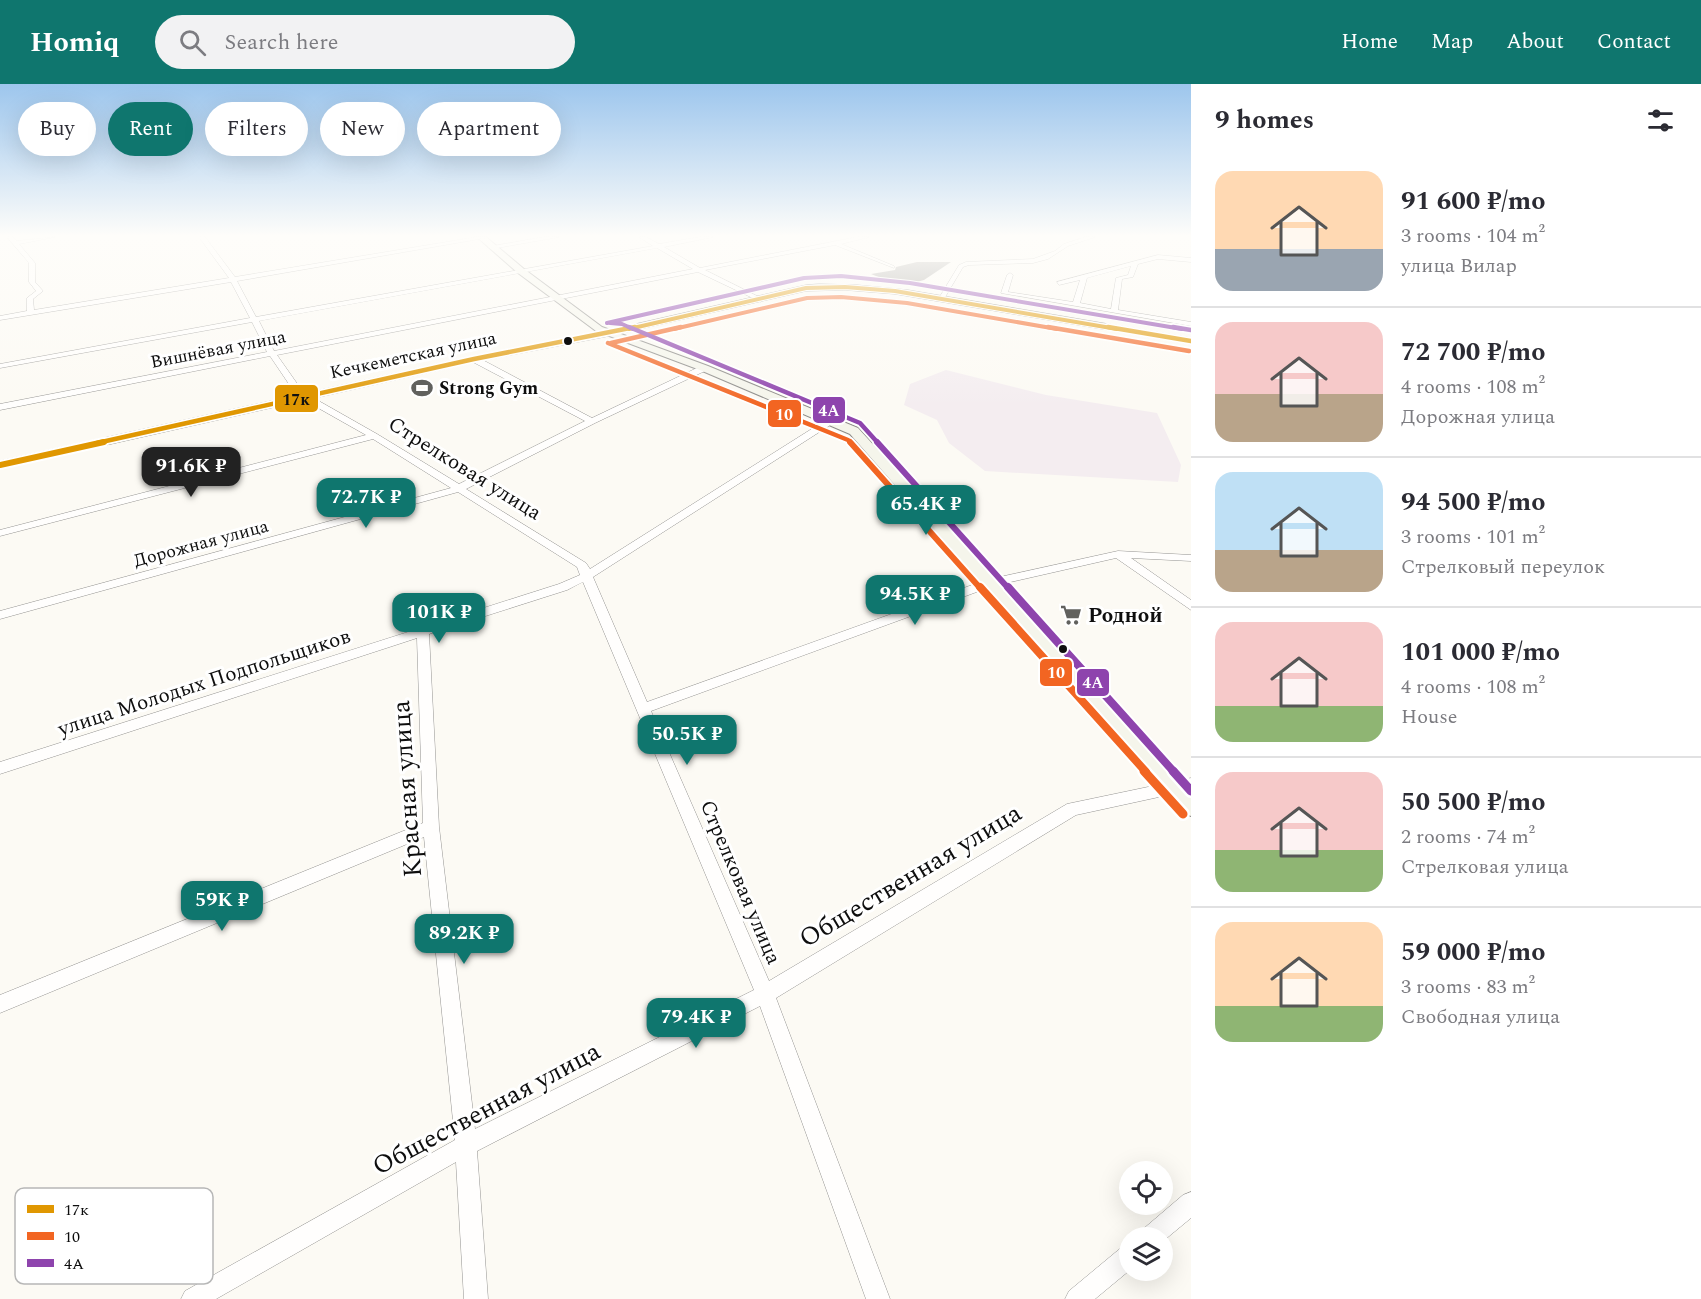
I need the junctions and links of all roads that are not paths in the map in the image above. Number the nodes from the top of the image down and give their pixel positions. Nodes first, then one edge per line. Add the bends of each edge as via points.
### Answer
1 (36, 294) edge
2 (146, 294) edge
3 (241, 294) edge
4 (398, 294) edge
5 (554, 294) edge
6 (577, 294) edge
7 (748, 294) edge
8 (785, 294) edge
9 (914, 294) edge
10 (945, 294) edge
11 (1008, 294) edge
12 (1079, 294) edge
13 (1117, 294) edge
14 (559, 297) junction
15 (942, 298) junction
16 (761, 300) junction
17 (1076, 305) junction
18 (1114, 311) junction
19 (31, 313) junction
20 (0, 318) edge
21 (255, 320) junction
22 (1191, 324) edge
23 (609, 333) junction
24 (1191, 341) edge
25 (272, 354) junction
26 (474, 359) junction
27 (0, 366) edge
28 (704, 368) junction
29 (304, 398) junction
30 (0, 407) edge
31 (832, 420) junction
32 (592, 421) junction
33 (374, 436) junction
34 (0, 465) edge
35 (458, 489) junction
36 (0, 533) edge
37 (1118, 554) junction
38 (1191, 558) edge
39 (587, 576) junction
40 (990, 583) junction
41 (1191, 606) edge
42 (0, 615) edge
43 (423, 633) junction
44 (645, 708) junction
45 (0, 768) edge
46 (1182, 785) edge
47 (1191, 807) edge
48 (431, 827) junction
49 (765, 994) junction
50 (0, 1005) edge
51 (466, 1145) junction
52 (1191, 1203) edge
53 (1163, 1227) edge
54 (1119, 1264) edge
55 (193, 1299) edge
56 (476, 1299) edge
57 (878, 1299) edge
58 (1077, 1299) edge

1 - 19 street via 30,298
2 - 19 street
3 - 21 street, Стрелковая улица
4 - 21 street
5 - 14 main road
6 - 14 street, Вишнёвая улица
7 - 16 street
8 - 16 main road, Кечкеметская улица
9 - 15 main road, Кечкеметская улица
10 - 15 street
11 - 17 street
12 - 17 street
13 - 18 street
14 - 23 main road
14 - 25 street, Вишнёвая улица
15 - 24 main road, Кечкеметская улица
16 - 23 main road, Кечкеметская улица
17 - 18 street
18 - 22 street
19 - 20 street
21 - 25 street, Стрелковая улица
21 - 27 street
23 - 26 main road, Кечкеметская улица
23 - 28 main road
25 - 29 street, Стрелковая улица
25 - 30 street, Вишнёвая улица
26 - 29 main road, Кечкеметская улица
26 - 32 street
28 - 31 main road
28 - 32 street, Дорожная улица
29 - 33 street, Стрелковая улица
29 - 34 main road, Кечкеметская улица
31 - 39 street, улица Молодых Подпольщиков
31 - 40 main road via 854,431
32 - 35 street, Дорожная улица
33 - 35 street, Стрелковая улица
33 - 36 street
35 - 39 street, Стрелковая улица via 582,565
35 - 42 street, Дорожная улица
37 - 38 street
37 - 40 street
37 - 41 street
39 - 43 street, улица Молодых Подпольщиков
39 - 44 street, Стрелковая улица
40 - 44 street
40 - 46 main road
43 - 45 street, улица Молодых Подпольщиков
43 - 48 street, Красная улица
44 - 49 street, Стрелковая улица
46 - 47 main road
46 - 49 street, Общественная улица via 1072,809
48 - 50 street
48 - 51 street, Красная улица
49 - 51 street, Общественная улица
49 - 57 street, Стрелковая улица
51 - 55 street, Общественная улица
51 - 56 street, Красная улица
52 - 53 street
54 - 58 street

